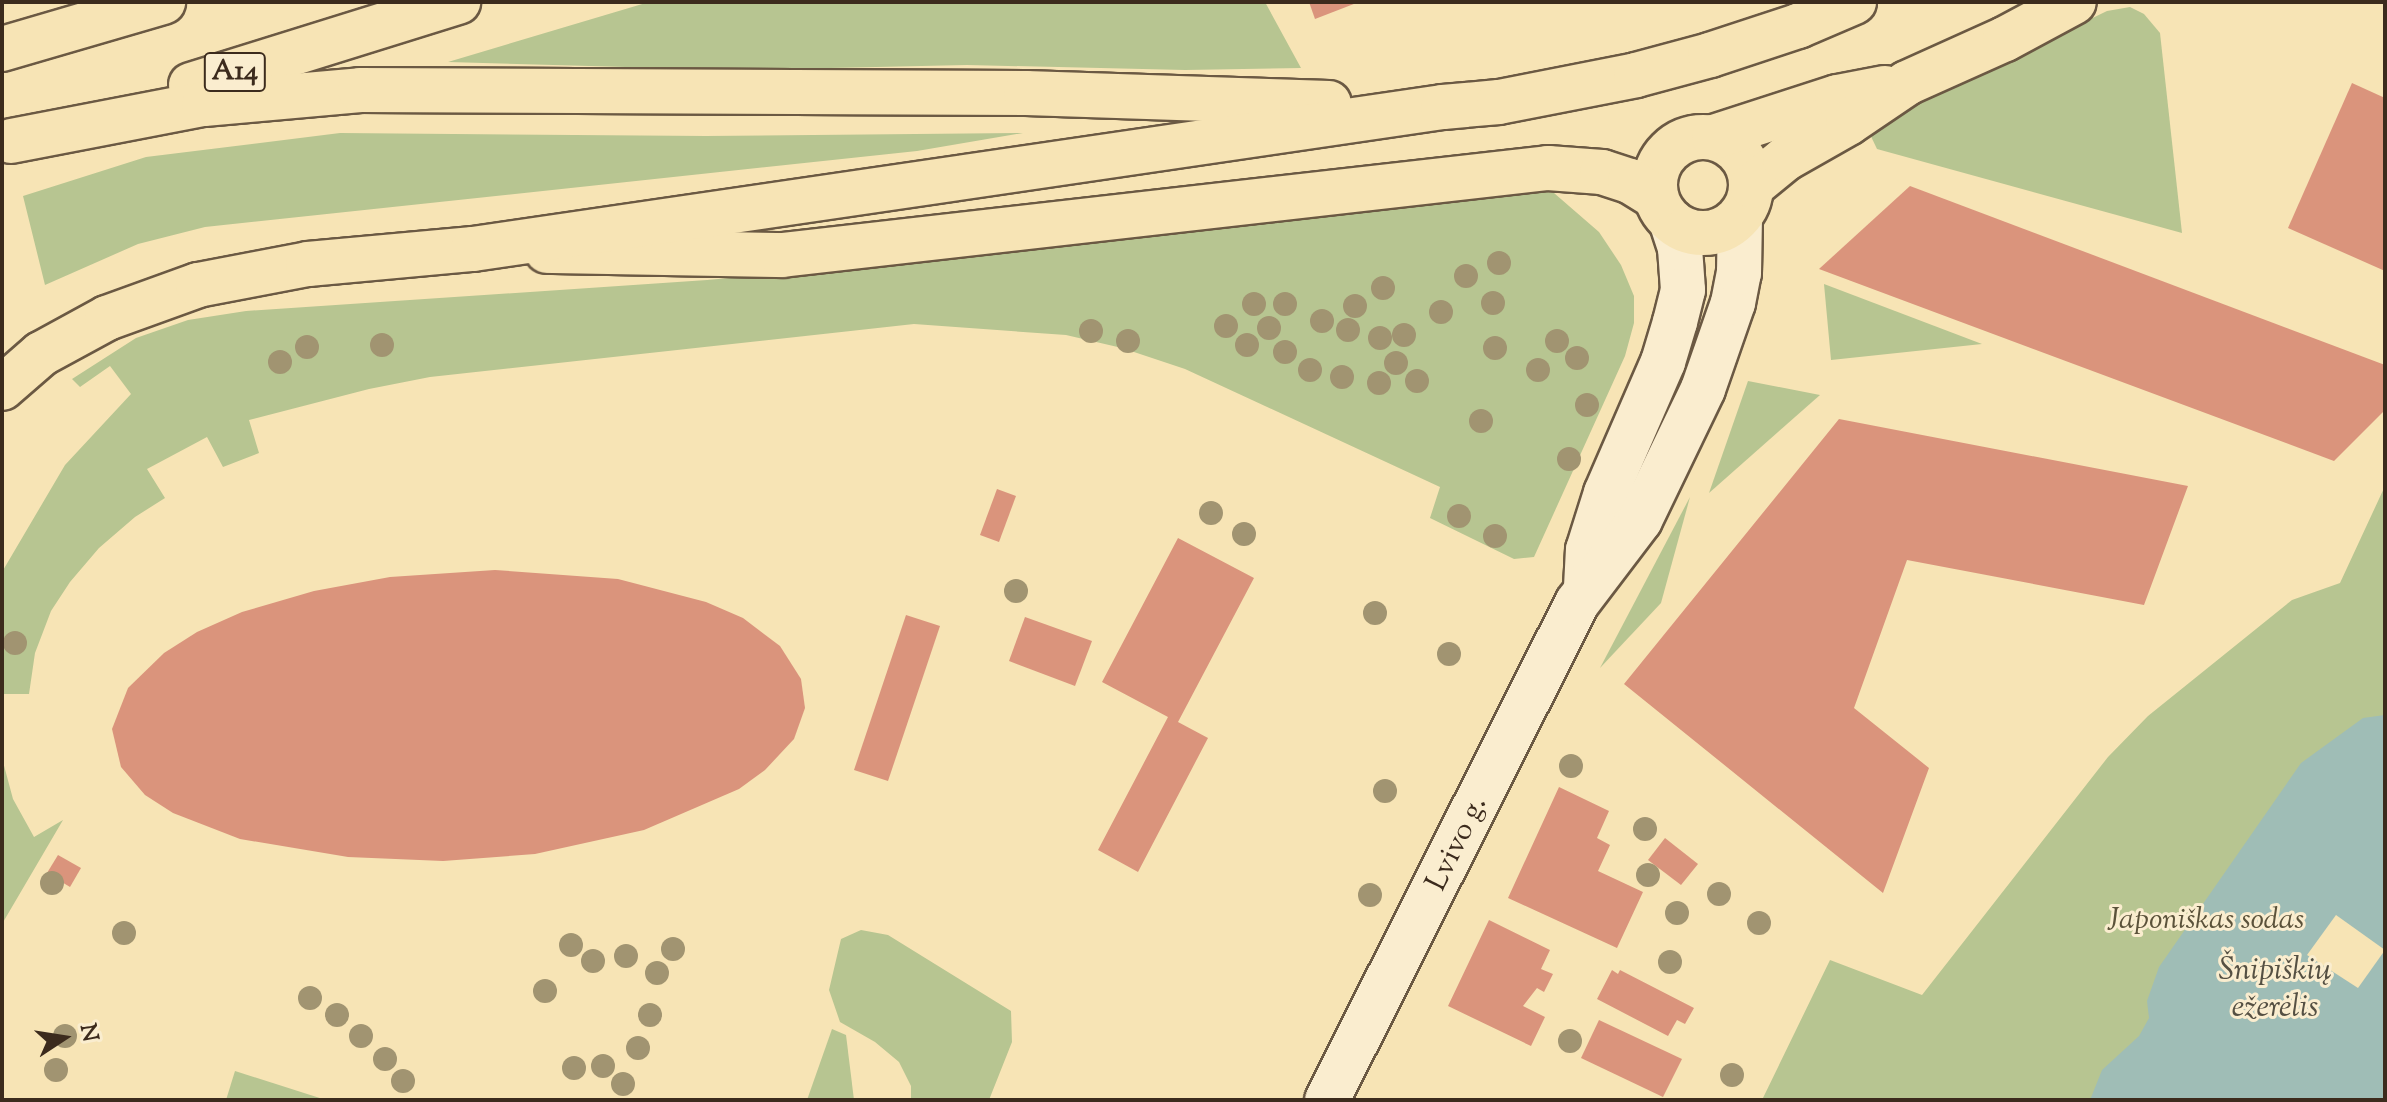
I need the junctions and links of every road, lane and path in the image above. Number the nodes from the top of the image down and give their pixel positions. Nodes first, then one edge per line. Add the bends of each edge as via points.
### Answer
1 (163, 2) edge
2 (458, 2) edge
3 (1854, 2) edge
4 (2074, 2) edge
5 (2, 49) edge
6 (1907, 83) junction
7 (1443, 107) junction
8 (1714, 137) junction
9 (7, 143) edge
10 (1746, 202) junction
11 (1664, 209) junction
12 (473, 249) junction
13 (2, 388) edge
14 (1586, 587) junction
15 (1327, 1100) edge

1 - 5 main road
2 - 9 main road, A14
3 - 7 main road via 1798,26 1636,75 1499,102
4 - 6 main road
6 - 8 main road via 1837,97
6 - 10 main road via 1785,159
7 - 9 main road via 1026,93 360,90 204,104
7 - 12 main road
8 - 10 main road via 1732,144 1741,155
8 - 11 main road via 1697,137 1668,151 1657,173
10 - 11 main road via 1726,228 1711,233 1697,233
10 - 14 street, Lvivo g. via 1733,303 1703,389 1640,520
11 - 12 main road via 1630,181 1602,172 1548,168 782,255
11 - 14 street, Lvivo g. via 1680,248 1680,301 1663,362 1606,493 1588,550
12 - 13 main road via 308,264 198,285 107,318 41,354
14 - 15 street, Lvivo g.

